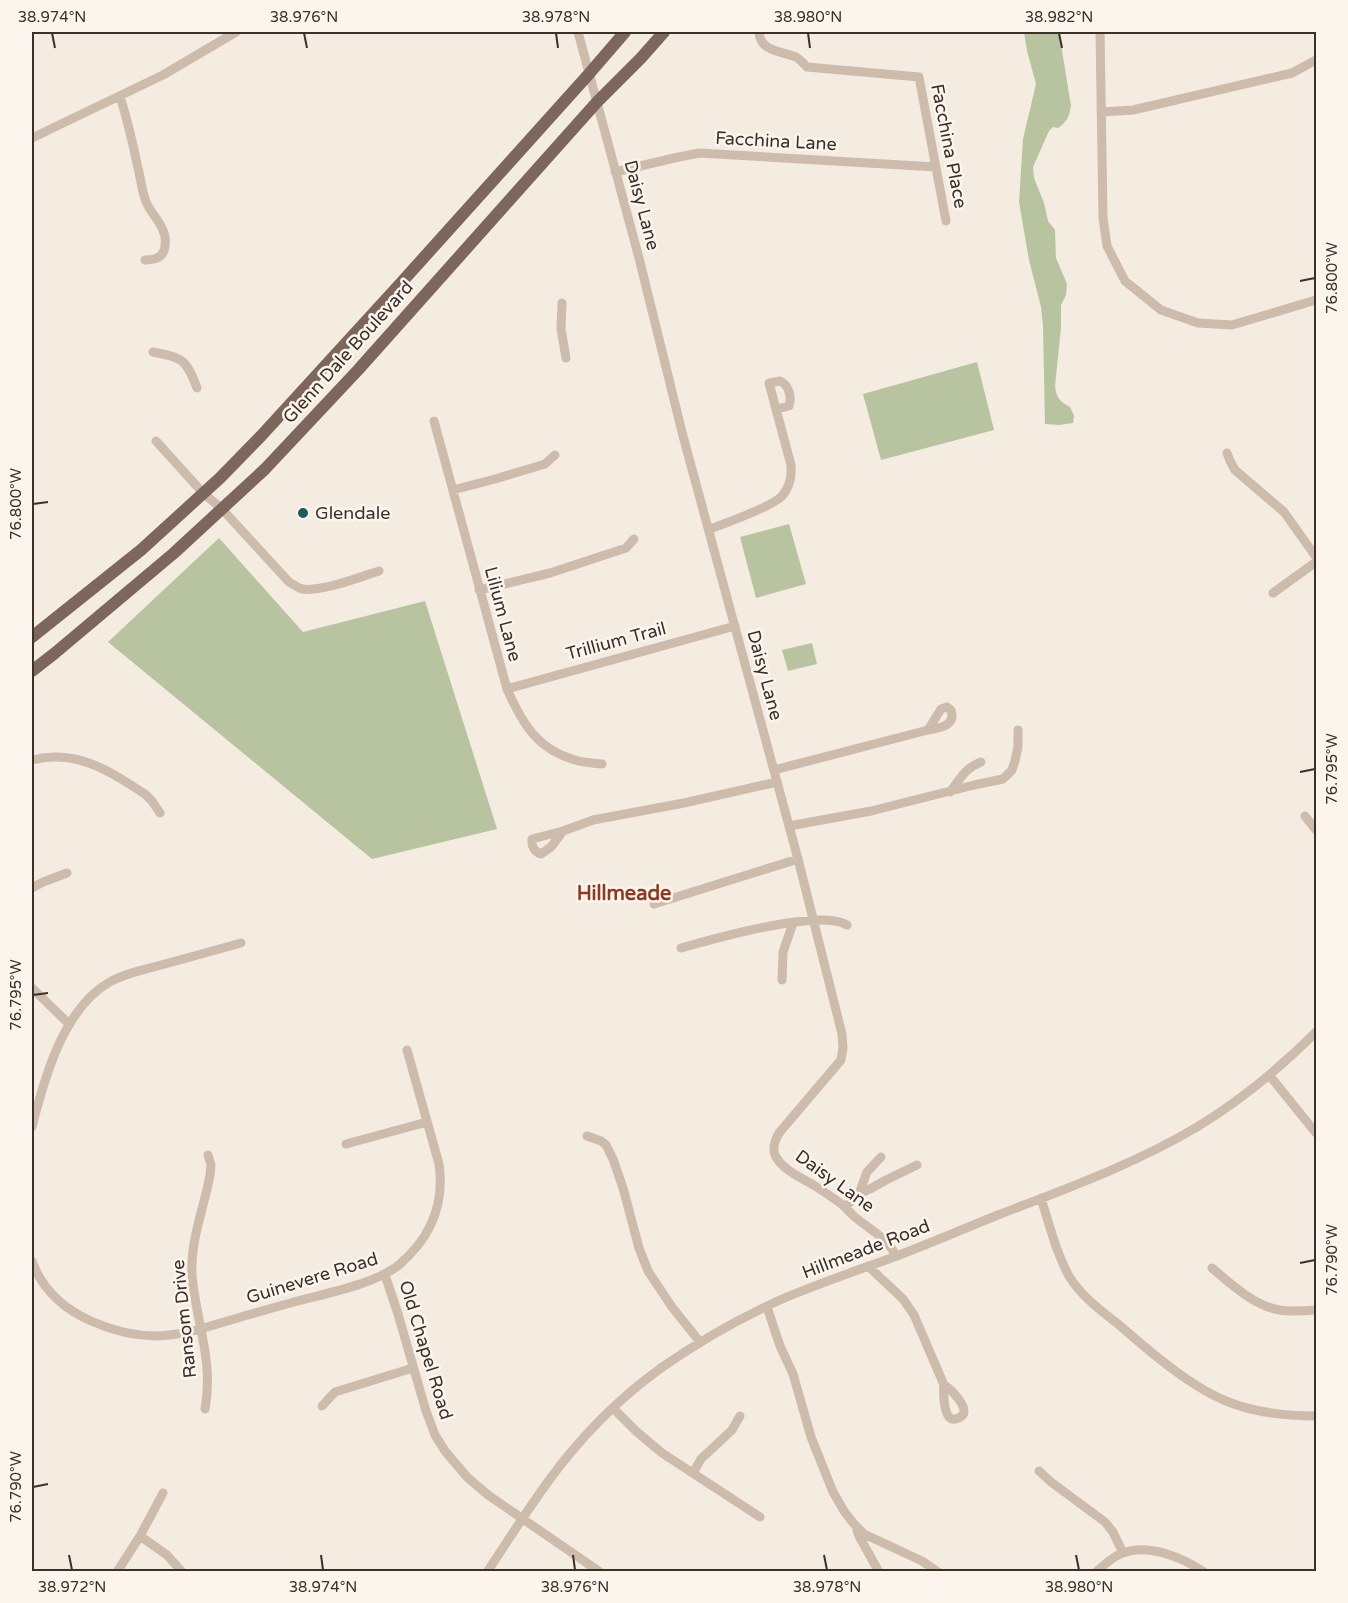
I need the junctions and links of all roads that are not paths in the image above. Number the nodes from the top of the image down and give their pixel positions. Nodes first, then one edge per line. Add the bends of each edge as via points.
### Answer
1 (236, 32) edge
2 (578, 32) edge
3 (625, 32) edge
4 (664, 32) edge
5 (759, 32) edge
6 (1100, 32) edge
7 (1317, 60) edge
8 (588, 75) junction
9 (120, 96) junction
10 (597, 102) junction
11 (1101, 112) junction
12 (32, 138) edge
13 (936, 167) junction
14 (615, 172) junction
15 (946, 220) dead end
16 (146, 260) dead end
17 (1317, 300) edge
18 (562, 303) dead end
19 (153, 352) dead end
20 (567, 358) dead end
21 (197, 388) dead end
22 (777, 409) dead end
23 (434, 421) dead end
24 (156, 441) dead end
25 (1227, 453) dead end
26 (555, 455) dead end
27 (453, 490) junction
28 (203, 493) junction
29 (222, 509) junction
30 (710, 529) junction
31 (634, 539) dead end
32 (1317, 560) edge
33 (379, 571) dead end
34 (479, 590) junction
35 (1273, 593) dead end
36 (735, 626) junction
37 (32, 637) edge
38 (32, 671) edge
39 (507, 689) junction
40 (928, 730) dead end
41 (1018, 730) dead end
42 (32, 760) edge
43 (981, 762) dead end
44 (602, 764) dead end
45 (774, 770) junction
46 (964, 772) junction
47 (777, 782) junction
48 (974, 785) junction
49 (950, 792) junction
50 (160, 813) dead end
51 (1305, 816) dead end
52 (789, 826) junction
53 (563, 831) dead end
54 (1317, 831) edge
55 (798, 859) junction
56 (67, 873) dead end
57 (32, 888) edge
58 (654, 904) dead end
59 (813, 920) junction
60 (793, 923) junction
61 (847, 925) dead end
62 (241, 943) dead end
63 (681, 948) dead end
64 (782, 980) dead end
65 (32, 988) edge
66 (69, 1024) junction
67 (1317, 1032) edge
68 (407, 1050) dead end
69 (1270, 1076) junction
70 (427, 1122) junction
71 (32, 1127) edge
72 (1317, 1133) edge
73 (587, 1136) dead end
74 (346, 1144) dead end
75 (208, 1155) dead end
76 (881, 1157) dead end
77 (917, 1165) dead end
78 (859, 1194) junction
79 (1041, 1198) junction
80 (845, 1207) junction
81 (896, 1256) junction
82 (868, 1266) junction
83 (33, 1268) edge
84 (1212, 1268) dead end
85 (385, 1275) junction
86 (767, 1307) junction
87 (1317, 1310) edge
88 (201, 1329) junction
89 (700, 1342) junction
90 (413, 1368) junction
91 (944, 1384) dead end
92 (322, 1406) dead end
93 (614, 1408) junction
94 (205, 1409) dead end
95 (740, 1416) dead end
96 (1317, 1416) edge
97 (1039, 1471) dead end
98 (693, 1473) junction
99 (163, 1493) dead end
100 (760, 1517) dead end
101 (521, 1519) junction
102 (857, 1528) junction
103 (140, 1536) junction
104 (1123, 1552) junction
105 (117, 1572) edge
106 (182, 1572) edge
107 (487, 1572) edge
108 (600, 1572) edge
109 (879, 1572) edge
110 (938, 1572) edge
111 (1096, 1572) edge
112 (1204, 1572) edge

1 - 9 street
2 - 8 street, Daisy Lane
3 - 8 main road, Glenn Dale Boulevard
4 - 10 main road, Glenn Dale Boulevard
5 - 13 street, Facchina Place via 768,49 799,58 807,67 919,77
6 - 11 street
7 - 11 street via 1292,74 1133,110
8 - 10 street, Daisy Lane
8 - 28 main road, Glenn Dale Boulevard via 304,389
9 - 12 street
9 - 16 street via 145,199 166,239 161,257
10 - 14 street, Daisy Lane
10 - 29 main road, Glenn Dale Boulevard via 358,370
11 - 17 street via 1103,218 1107,246 1125,281 1161,310 1198,323 1232,325
13 - 14 street, Facchina Lane via 699,153
13 - 15 street, Facchina Place
14 - 30 street, Daisy Lane
18 - 20 street via 561,329
19 - 21 street via 186,363
22 - 30 street via 791,465 789,487 770,505
23 - 27 street, Lilium Lane
24 - 28 street
25 - 32 street via 1235,470 1284,512
26 - 27 street via 545,464
27 - 34 street, Lilium Lane
28 - 29 street
28 - 37 main road, Glenn Dale Boulevard via 141,550
29 - 33 street via 289,582 302,589
29 - 38 main road, Glenn Dale Boulevard
30 - 36 street, Daisy Lane
31 - 34 street via 626,548
32 - 35 street
34 - 39 street, Lilium Lane
36 - 39 street, Trillium Trail
36 - 45 street, Daisy Lane
39 - 44 street, Lilium Lane via 529,731 550,750 580,762
40 - 45 street
41 - 48 street via 1012,770 1003,779
42 - 50 street via 60,756 87,761 145,794
43 - 46 street
45 - 47 street, Daisy Lane
46 - 48 street via 973,774
46 - 49 street
47 - 52 street, Daisy Lane
47 - 53 street via 593,820
48 - 49 street
49 - 52 street
51 - 54 street
52 - 55 street, Daisy Lane
55 - 58 street
55 - 59 street, Daisy Lane
56 - 57 street
59 - 60 street
59 - 61 street via 841,921
59 - 80 street, Daisy Lane via 840,1022 843,1053 779,1132 774,1148 784,1165
60 - 63 street
60 - 64 street via 783,952
62 - 66 street via 145,969 107,984
65 - 66 street
66 - 71 street
67 - 69 street, Hillmeade Road
68 - 70 street, Guinevere Road
69 - 72 street
69 - 79 street, Hillmeade Road via 1175,1139
70 - 74 street
70 - 85 street, Guinevere Road via 441,1176 437,1209 419,1245
73 - 89 street via 606,1145 648,1271
75 - 88 street, Ransom Drive via 210,1174 192,1263
76 - 78 street via 863,1178
77 - 78 street
78 - 80 street
79 - 81 street, Hillmeade Road
79 - 96 street via 1075,1285 1129,1335 1204,1390 1227,1401 1273,1414
80 - 81 street, Daisy Lane via 886,1241
81 - 82 street, Hillmeade Road
82 - 86 street, Hillmeade Road
82 - 91 street via 903,1299 914,1316
83 - 88 street, Guinevere Road via 67,1308 101,1325 147,1335
84 - 87 street via 1265,1305 1288,1311
85 - 88 street, Guinevere Road
85 - 90 street, Old Chapel Road
86 - 89 street, Hillmeade Road
86 - 102 street via 824,1470 838,1501
88 - 94 street, Ransom Drive via 208,1377
89 - 93 street, Hillmeade Road
90 - 92 street via 341,1390
90 - 101 street, Old Chapel Road via 433,1431 455,1464
93 - 98 street via 662,1453
93 - 101 street, Hillmeade Road via 566,1458
95 - 98 street
97 - 104 street via 1104,1522
98 - 100 street
99 - 103 street
101 - 107 street, Hillmeade Road
101 - 108 street, Old Chapel Road
102 - 109 street
102 - 110 street
103 - 105 street
103 - 106 street via 167,1555
104 - 111 street
104 - 112 street via 1167,1554

